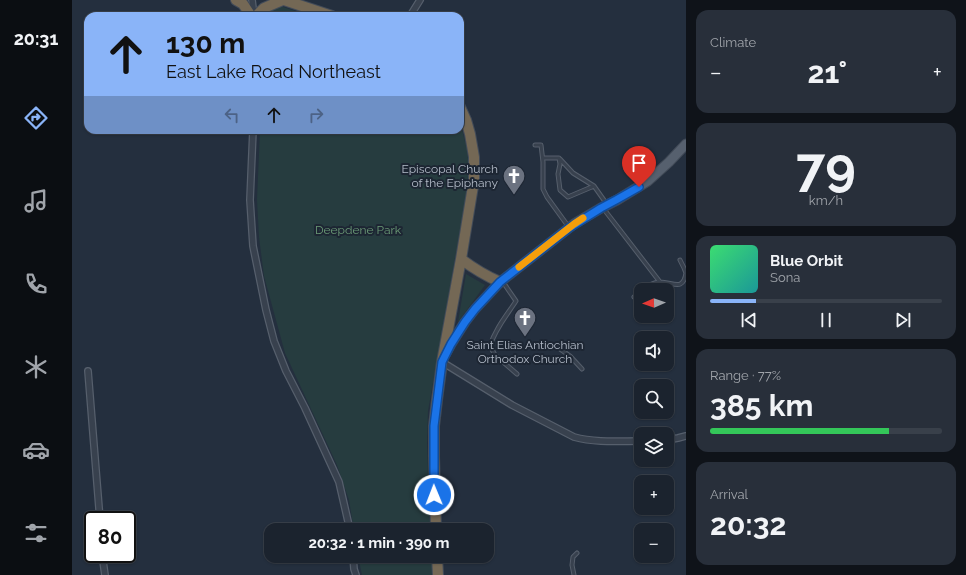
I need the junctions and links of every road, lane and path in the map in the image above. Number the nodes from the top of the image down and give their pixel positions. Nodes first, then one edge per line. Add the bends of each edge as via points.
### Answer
1 (236, 0) edge
2 (252, 0) edge
3 (284, 0) edge
4 (420, 0) edge
5 (250, 12) edge
6 (253, 12) edge
7 (258, 12) edge
8 (320, 12) edge
9 (412, 12) edge
10 (464, 116) edge
11 (254, 134) edge
12 (686, 144) edge
13 (535, 145) dead end
14 (543, 158) junction
15 (559, 158) junction
16 (594, 186) junction
17 (605, 206) junction
18 (569, 228) junction
19 (461, 258) junction
20 (680, 260) dead end
21 (686, 273) edge
22 (501, 281) junction
23 (660, 282) junction
24 (654, 283) edge
25 (557, 347) dead end
26 (442, 362) junction
27 (582, 369) dead end
28 (88, 371) dead end
29 (518, 374) dead end
30 (686, 436) edge
31 (674, 439) edge
32 (634, 441) edge
33 (99, 511) edge
34 (348, 523) edge
35 (436, 523) edge
36 (577, 553) dead end
37 (103, 563) edge
38 (354, 563) edge
39 (437, 563) edge
40 (105, 575) edge
41 (356, 575) edge
42 (438, 575) edge
43 (574, 575) edge

1 - 5 highway
2 - 6 street
3 - 7 highway
3 - 8 highway
4 - 9 street
10 - 19 highway via 470,134 475,167 473,194
11 - 34 street via 250,200 253,246 266,310 274,341 286,371 339,482
12 - 17 main road via 648,181
13 - 14 lane via 541,145
14 - 15 lane
14 - 18 lane via 543,189
15 - 16 lane via 573,173
15 - 16 lane via 560,190 568,197
16 - 17 lane
17 - 18 main road
17 - 23 lane
18 - 22 main road
19 - 22 highway via 488,277
19 - 26 highway
20 - 21 lane
21 - 23 lane via 685,279 678,285
22 - 26 main road via 465,322
22 - 29 lane via 516,301 498,327 490,346 495,355
23 - 24 lane
25 - 27 lane
26 - 32 street via 512,405 574,437
26 - 35 highway via 434,426
28 - 33 street
30 - 31 street
36 - 43 lane via 573,557
37 - 40 street
38 - 41 street
39 - 42 highway

